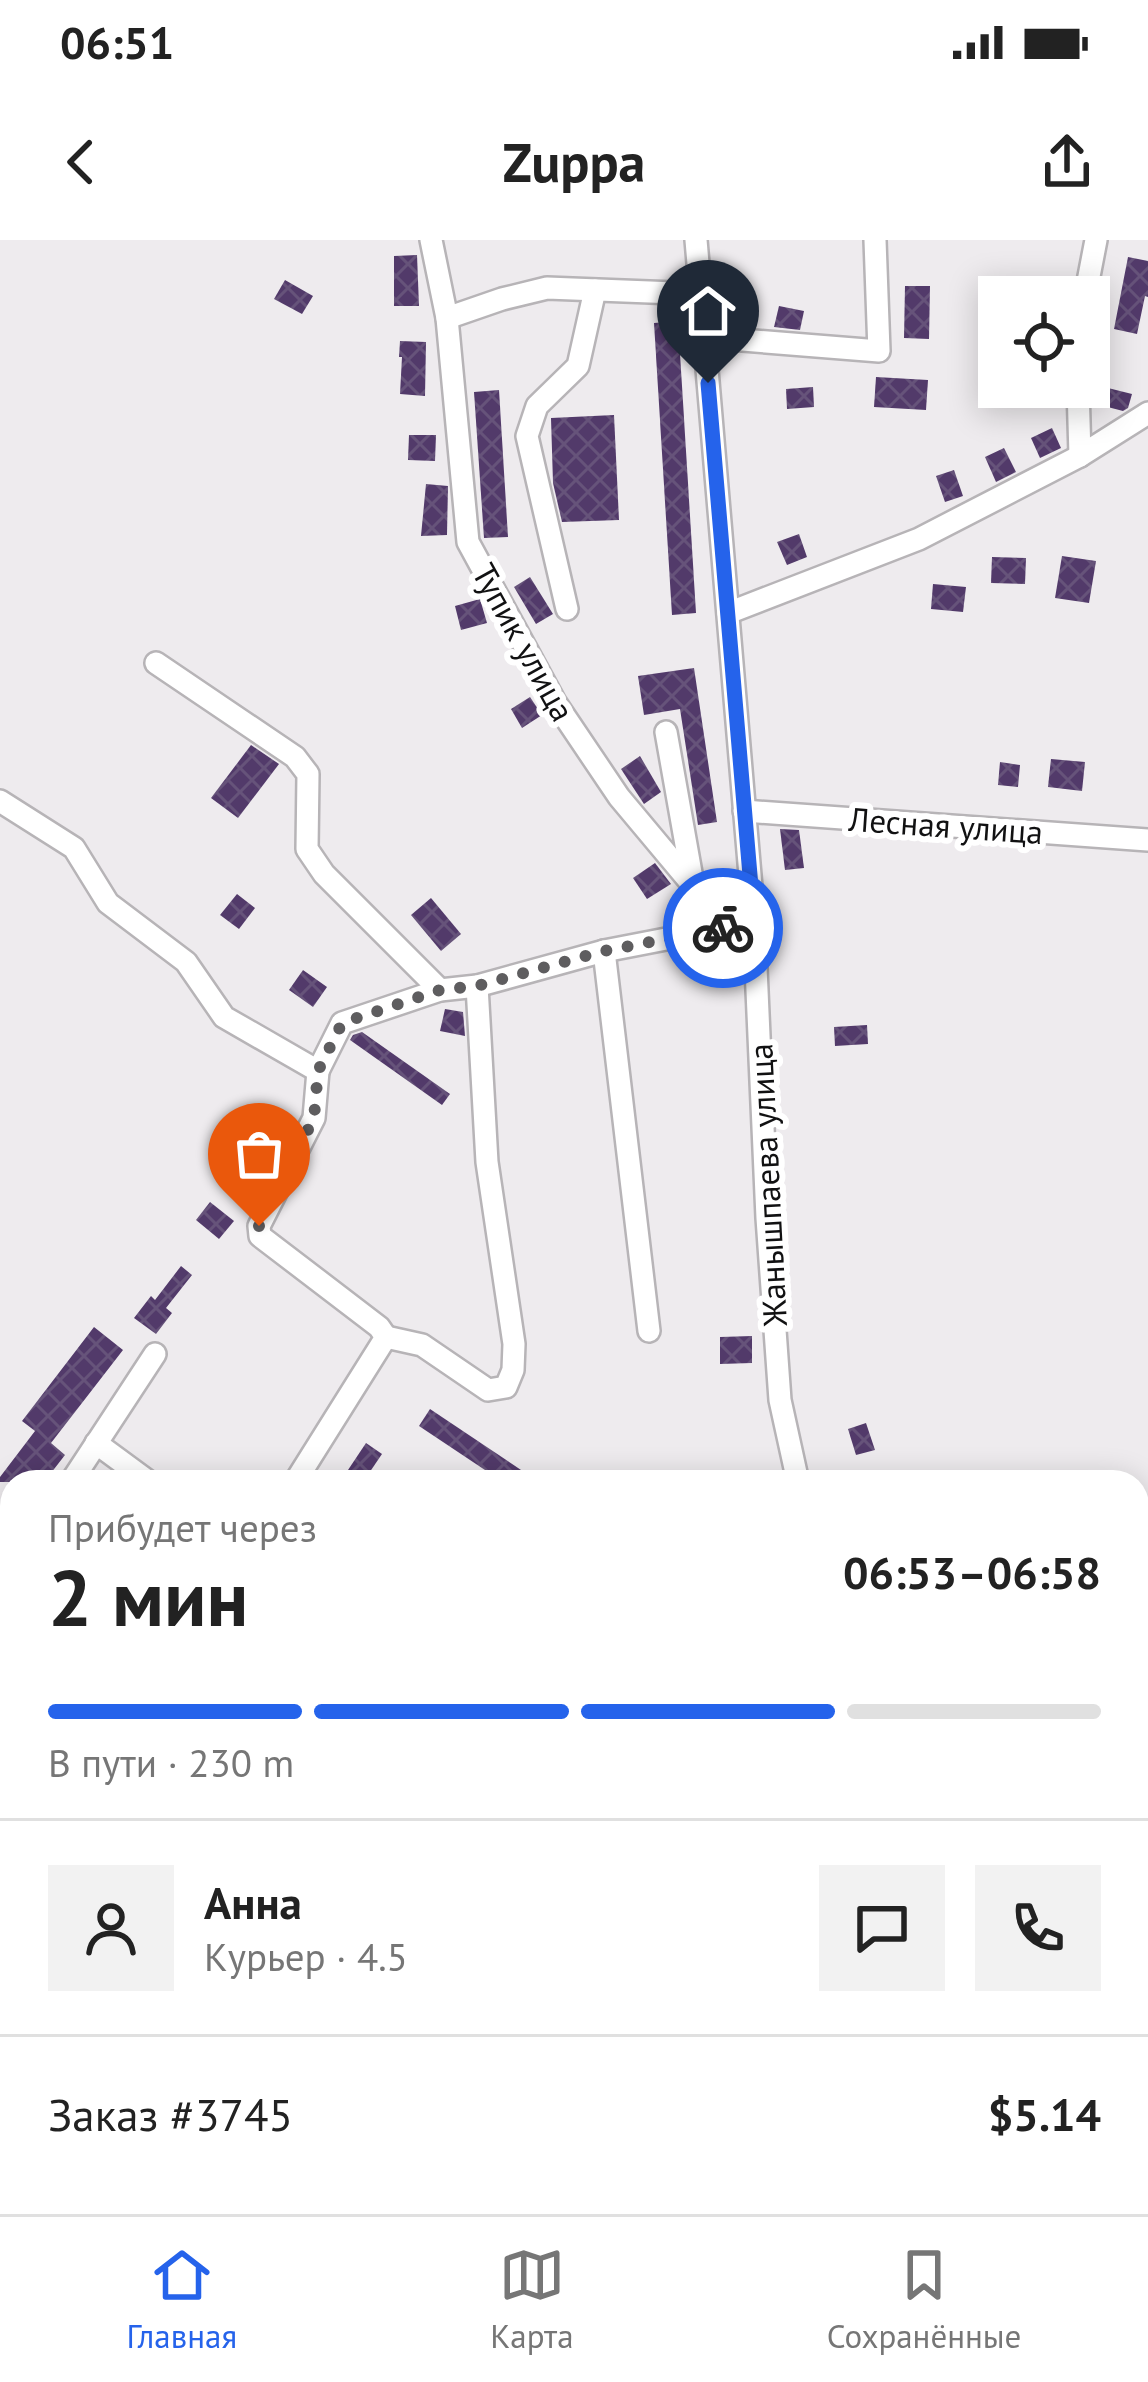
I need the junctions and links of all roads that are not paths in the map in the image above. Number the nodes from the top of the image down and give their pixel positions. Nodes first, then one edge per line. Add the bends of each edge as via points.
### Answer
1 (431, 240) edge
2 (696, 240) edge
3 (875, 240) edge
4 (1096, 240) edge
5 (1089, 276) edge
6 (595, 290) junction
7 (700, 294) junction
8 (447, 318) junction
9 (704, 337) junction
10 (1079, 408) edge
11 (1148, 413) edge
12 (1080, 456) junction
13 (567, 609) dead end
14 (728, 613) junction
15 (156, 663) dead end
16 (665, 732) dead end
17 (0, 802) edge
18 (744, 811) junction
19 (1148, 840) edge
20 (692, 884) junction
21 (754, 922) junction
22 (718, 929) junction
23 (604, 951) junction
24 (477, 986) junction
25 (440, 990) junction
26 (318, 1071) junction
27 (649, 1330) dead end
28 (386, 1337) junction
29 (155, 1354) dead end
30 (96, 1443) junction
31 (79, 1470) edge
32 (133, 1470) edge
33 (303, 1470) edge
34 (795, 1470) edge

1 - 8 street, Тупик улица
2 - 7 street, Жанышпаева улица
3 - 9 street via 879,351
4 - 5 street
6 - 7 street
6 - 8 street via 547,288
6 - 13 street via 578,366 537,406 527,436
7 - 9 street, Жанышпаева улица
8 - 20 street, Тупик улица via 468,542 555,702 619,797
9 - 14 street, Жанышпаева улица
10 - 12 street
11 - 12 street
12 - 14 street via 919,539
14 - 18 street, Жанышпаева улица
15 - 25 street via 295,757 308,774 307,849
16 - 20 street
17 - 26 street via 74,848 108,903 186,962 224,1018
18 - 19 street, Лесная улица
18 - 21 street, Жанышпаева улица
20 - 22 street, Тупик улица
21 - 22 street
21 - 34 street, Жанышпаева улица via 780,1400
22 - 23 street
23 - 24 street
23 - 27 street
24 - 25 street
24 - 28 street via 487,1162 513,1370 506,1387 488,1390 422,1345
25 - 26 street via 342,1023
26 - 28 street via 314,1118 260,1236
28 - 33 street
29 - 30 street
30 - 31 street
30 - 32 street

